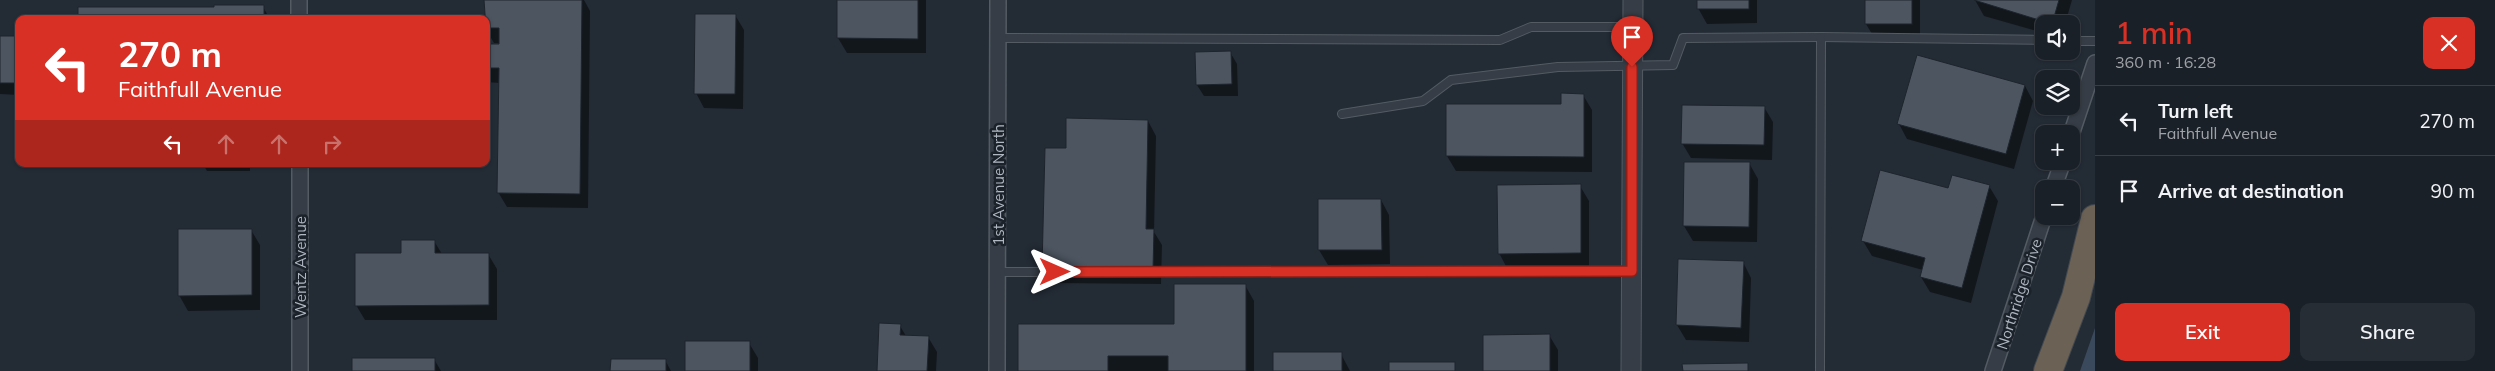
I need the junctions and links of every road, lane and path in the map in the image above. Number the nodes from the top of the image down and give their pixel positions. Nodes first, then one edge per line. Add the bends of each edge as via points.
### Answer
1 (299, 0) edge
2 (998, 0) edge
3 (1633, 0) edge
4 (299, 15) edge
5 (1632, 27) junction
6 (1821, 37) junction
7 (998, 38) junction
8 (2035, 40) edge
9 (2080, 41) edge
10 (2095, 41) edge
11 (2095, 63) edge
12 (1632, 67) junction
13 (1342, 114) dead end
14 (2074, 125) edge
15 (300, 167) edge
16 (2095, 218) edge
17 (2041, 225) edge
18 (1632, 271) junction
19 (997, 272) junction
20 (300, 371) edge
21 (997, 371) edge
22 (1631, 371) edge
23 (1820, 371) edge
24 (1993, 371) edge
25 (2048, 371) edge

1 - 4 street
2 - 7 street, 1st Avenue North
3 - 5 street
5 - 7 lane via 1530,27 1500,40
5 - 12 street
6 - 8 lane
6 - 12 lane via 1683,38 1673,65
6 - 23 lane
7 - 19 street, 1st Avenue North
9 - 10 lane
11 - 14 street
12 - 13 lane via 1558,66 1451,80 1423,101
12 - 18 street
15 - 20 street, Wentz Avenue
16 - 25 highway via 2076,297
17 - 24 street, Northridge Drive
18 - 19 lane
18 - 22 street
19 - 21 street, 1st Avenue North

